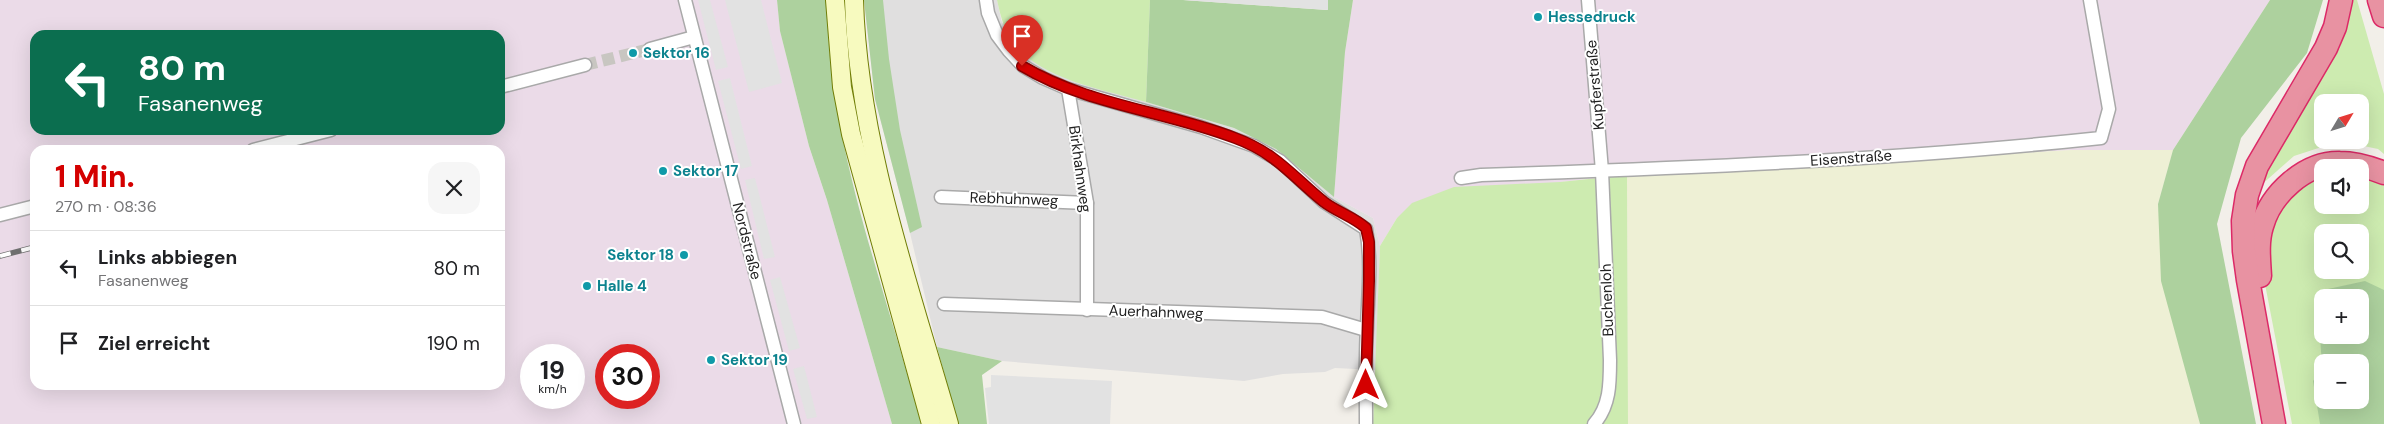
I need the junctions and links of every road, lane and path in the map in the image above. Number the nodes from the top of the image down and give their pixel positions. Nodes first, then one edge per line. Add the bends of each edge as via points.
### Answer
1 (685, 0) edge
2 (834, 0) edge
3 (854, 0) edge
4 (986, 0) edge
5 (1588, 0) edge
6 (2090, 0) edge
7 (2341, 0) edge
8 (2379, 0) edge
9 (2384, 16) edge
10 (694, 37) junction
11 (650, 49) tunnel mouth
12 (584, 65) tunnel mouth
13 (505, 86) edge
14 (1068, 89) junction
15 (312, 135) edge
16 (272, 145) edge
17 (1602, 171) junction
18 (2384, 173) edge
19 (1461, 178) dead end
20 (941, 197) dead end
21 (1087, 203) junction
22 (30, 207) edge
23 (0, 215) edge
24 (944, 304) dead end
25 (1087, 310) junction
26 (1366, 330) junction
27 (794, 424) edge
28 (931, 424) edge
29 (949, 424) edge
30 (1366, 424) edge
31 (1594, 424) edge
32 (2274, 424) edge
33 (2288, 424) edge

1 - 10 street, Nordstraße
2 - 28 main road via 842,86 851,134
3 - 29 main road via 870,138
4 - 14 street via 997,35 1022,66
5 - 17 street, Kupferstraße
6 - 17 street, Eisenstraße via 2109,109 2101,138 2019,147
7 - 32 highway via 2326,48 2257,166 2247,195 2243,221 2244,251
8 - 9 highway
10 - 11 street
10 - 27 street, Nordstraße
12 - 13 street
14 - 21 street, Birkhahnweg
14 - 26 street via 1201,127 1254,146 1280,161 1331,207 1359,222 1366,228 1369,242
15 - 16 street
17 - 19 street, Eisenstraße
17 - 31 street, Buchenloh via 1610,390 1602,415
18 - 33 highway via 2364,165 2338,162 2319,167 2299,176 2284,189 2270,205 2261,227 2258,249 2260,277
20 - 21 street, Rebhuhnweg
21 - 25 street, Birkhahnweg
22 - 23 street
24 - 25 street, Auerhahnweg
25 - 26 street, Auerhahnweg via 1322,317
26 - 30 street

